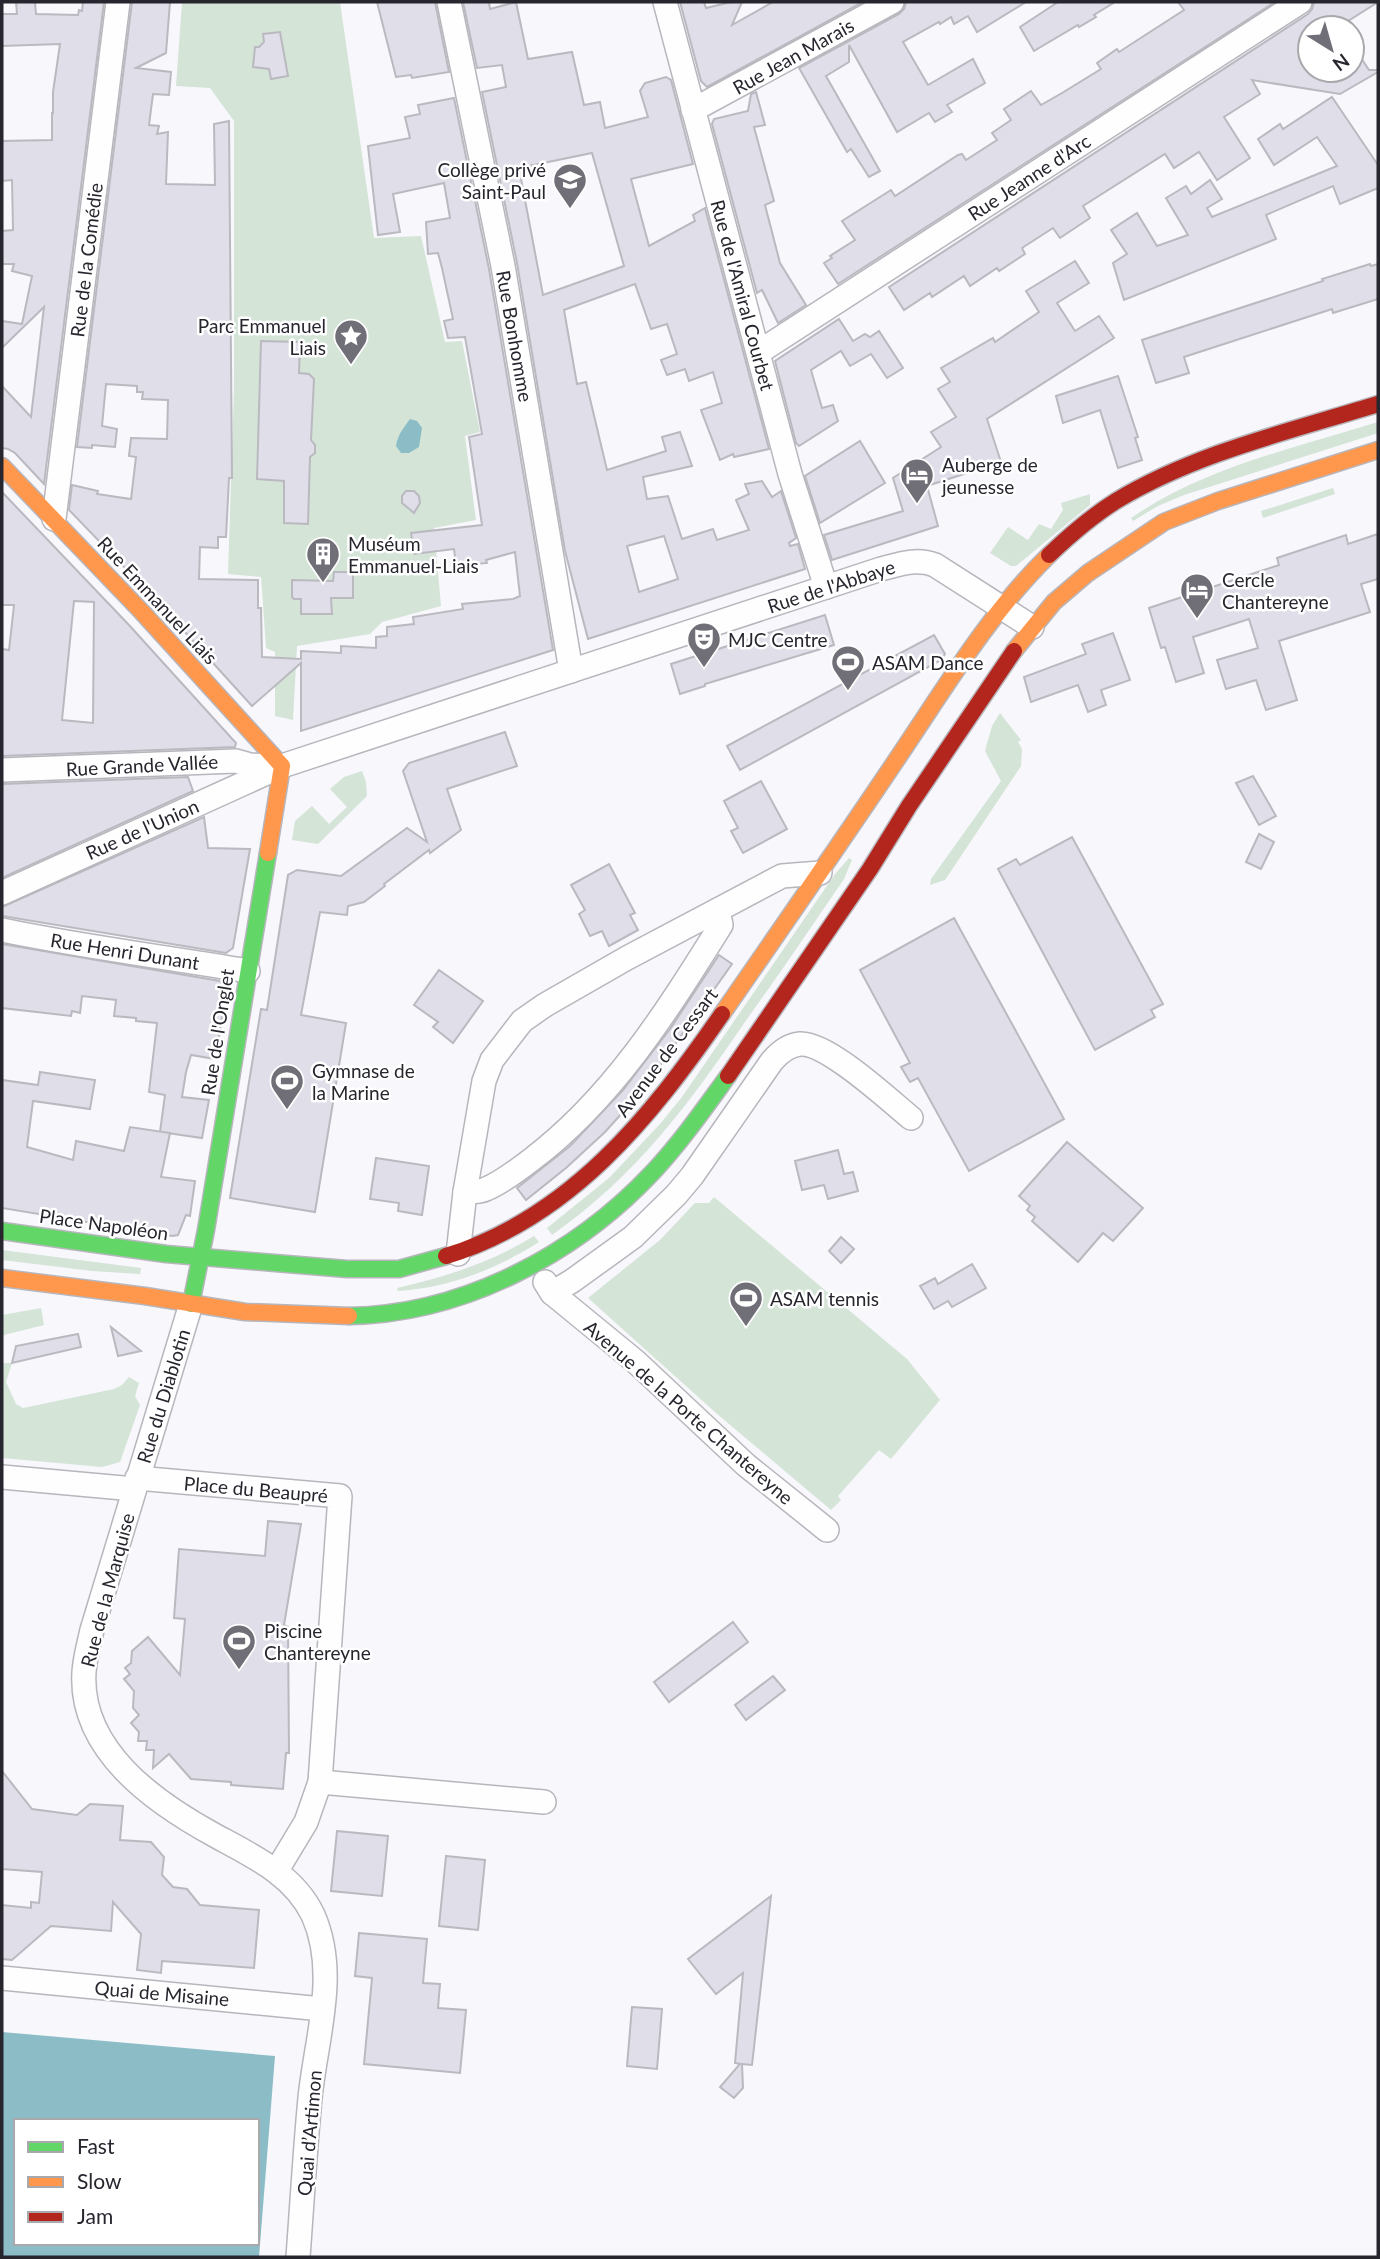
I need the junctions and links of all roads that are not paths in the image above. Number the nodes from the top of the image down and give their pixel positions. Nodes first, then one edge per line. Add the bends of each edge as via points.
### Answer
1 (118, 2) edge
2 (449, 2) edge
3 (665, 2) edge
4 (892, 2) edge
5 (1300, 2) edge
6 (693, 110) junction
7 (759, 352) junction
8 (1378, 404) edge
9 (1378, 450) edge
10 (2, 466) edge
11 (54, 519) junction
12 (826, 587) junction
13 (1000, 605) junction
14 (1032, 627) junction
15 (571, 671) junction
16 (282, 766) junction
17 (2, 770) edge
18 (820, 873) junction
19 (2, 893) edge
20 (718, 910) junction
21 (2, 930) edge
22 (248, 971) junction
23 (911, 1118) dead end
24 (465, 1192) junction
25 (2, 1231) edge
26 (458, 1254) junction
27 (201, 1257) junction
28 (532, 1260) junction
29 (2, 1278) edge
30 (552, 1293) junction
31 (191, 1304) junction
32 (2, 1476) edge
33 (136, 1483) junction
34 (827, 1530) dead end
35 (320, 1782) junction
36 (544, 1802) dead end
37 (277, 1870) junction
38 (2, 1978) edge
39 (322, 2009) junction
40 (298, 2257) edge

1 - 11 street, Rue de la Comédie
2 - 15 street, Rue Bonhomme via 503,266
3 - 6 street, Rue de l'Amiral Courbet
4 - 6 street, Rue Jean Marais
5 - 7 street, Rue Jeanne d'Arc
6 - 7 street, Rue de l'Amiral Courbet
7 - 12 street, Rue de l'Amiral Courbet via 790,474
8 - 13 main road via 1207,460 1131,492 1076,532
9 - 14 main road via 1164,522 1088,573
10 - 11 main road, Rue Emmanuel Liais
11 - 16 main road, Rue Emmanuel Liais
12 - 13 street, Rue de l'Abbaye via 924,561
12 - 15 street, Rue de l'Abbaye
13 - 14 street, Rue de l'Abbaye
13 - 18 main road, Avenue de Cessart
14 - 28 main road via 695,1124 611,1212 578,1237
15 - 16 street, Rue de l'Abbaye
16 - 17 street, Rue Grande Vallée via 236,761
16 - 19 street, Rue de l'Union
16 - 22 main road, Rue de l'Onglet
18 - 20 street via 782,876
18 - 26 main road, Avenue de Cessart via 632,1134 584,1180 533,1219
20 - 24 street via 722,925 655,1028 588,1110 520,1168 485,1190
20 - 24 street via 522,1021 492,1060 484,1081
21 - 22 street, Rue Henri Dunant
22 - 27 main road, Rue de l'Onglet
23 - 30 street via 829,1052 812,1045 789,1047 772,1061 677,1195 633,1237
24 - 26 street
25 - 27 main road, Place Napoléon
26 - 27 main road, Avenue de Cessart via 411,1267 373,1269
27 - 31 main road, Rue de l'Onglet
28 - 30 street, Avenue de la Porte Chantereyne
28 - 31 main road via 468,1294 392,1312 312,1315
29 - 31 main road
30 - 34 street, Avenue de la Porte Chantereyne via 635,1361 746,1465
31 - 33 street, Rue du Diablotin
32 - 33 street, Rue de la Marquise
33 - 35 street, Place du Beaupré via 340,1496
33 - 37 street, Rue de la Marquise via 85,1663 86,1696 96,1731 114,1759 147,1790 203,1829
35 - 36 street
35 - 37 street via 306,1822
37 - 39 street, Rue de la Marquise via 302,1897 320,1933 326,1968
38 - 39 street, Quai de Misaine
39 - 40 street, Quai d’Artimon

